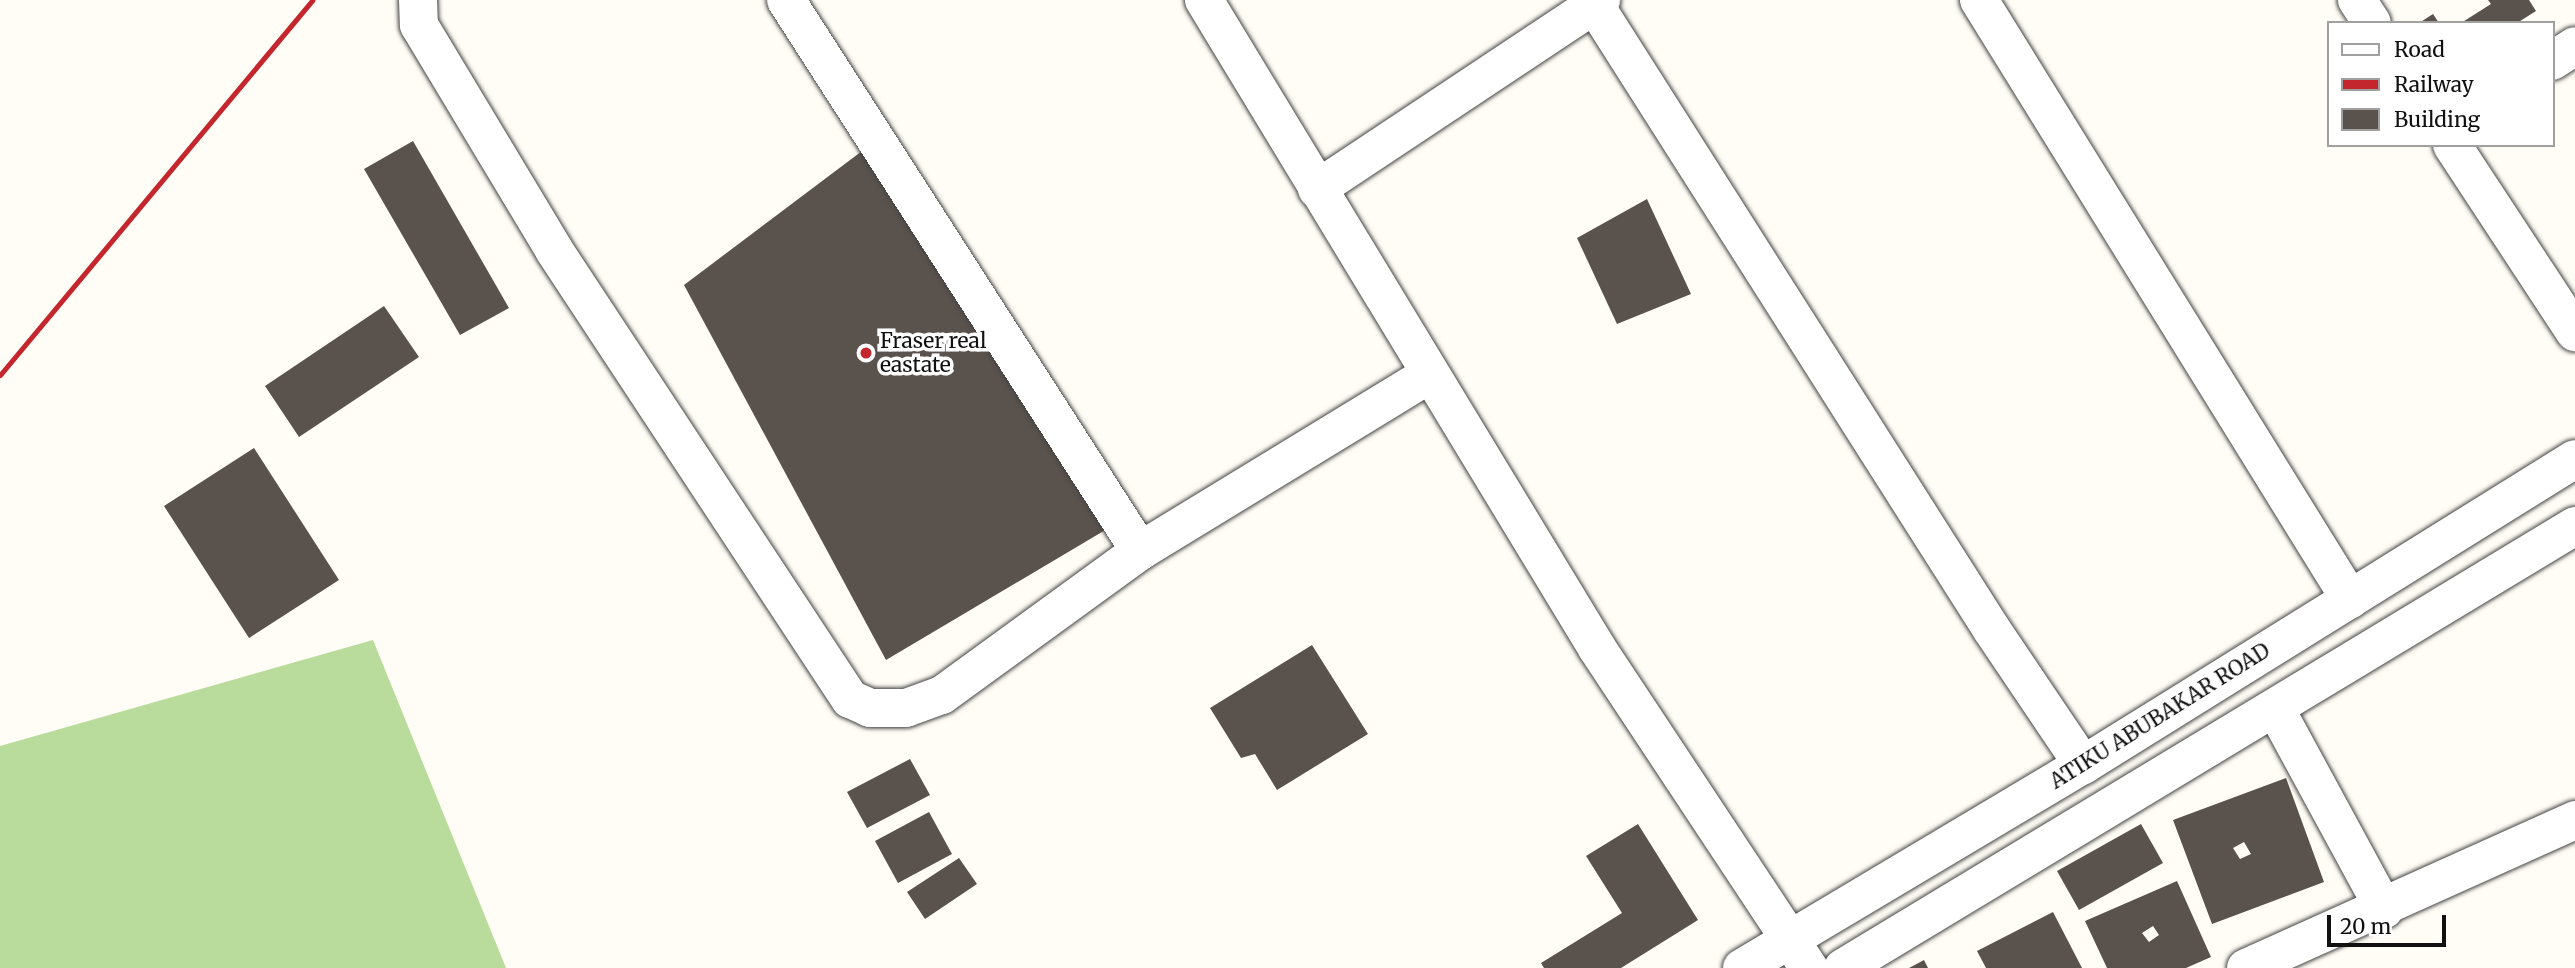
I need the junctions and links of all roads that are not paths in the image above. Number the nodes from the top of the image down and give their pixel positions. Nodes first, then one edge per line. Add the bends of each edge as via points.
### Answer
1 (418, 0) edge
2 (786, 0) edge
3 (1204, 0) edge
4 (1979, 0) edge
5 (2357, 0) edge
6 (1598, 2) edge
7 (2371, 21) edge
8 (2575, 46) edge
9 (2554, 60) edge
10 (2453, 147) edge
11 (1317, 188) junction
12 (2575, 332) edge
13 (1430, 374) junction
14 (2575, 459) edge
15 (2575, 526) edge
16 (1140, 551) junction
17 (2350, 599) junction
18 (2275, 708) junction
19 (2083, 765) junction
20 (2575, 820) edge
21 (2384, 909) junction
22 (1799, 953) edge
23 (1851, 966) edge
24 (1742, 968) edge
25 (2246, 968) edge

1 - 16 street via 419,25 554,250 850,699 870,708 894,710 942,695
2 - 16 street
3 - 11 street
4 - 17 street
5 - 7 street
6 - 11 street
6 - 19 street via 1992,630
8 - 9 street
10 - 12 street
11 - 13 street
13 - 16 street
13 - 22 street via 1597,648
14 - 17 street, ATIKU ABUBAKAR ROAD
15 - 18 street
17 - 19 street, ATIKU ABUBAKAR ROAD
18 - 21 street
18 - 23 street
19 - 22 street, ATIKU ABUBAKAR ROAD
20 - 21 street
21 - 25 street
22 - 24 street, ATIKU ABUBAKAR ROAD

